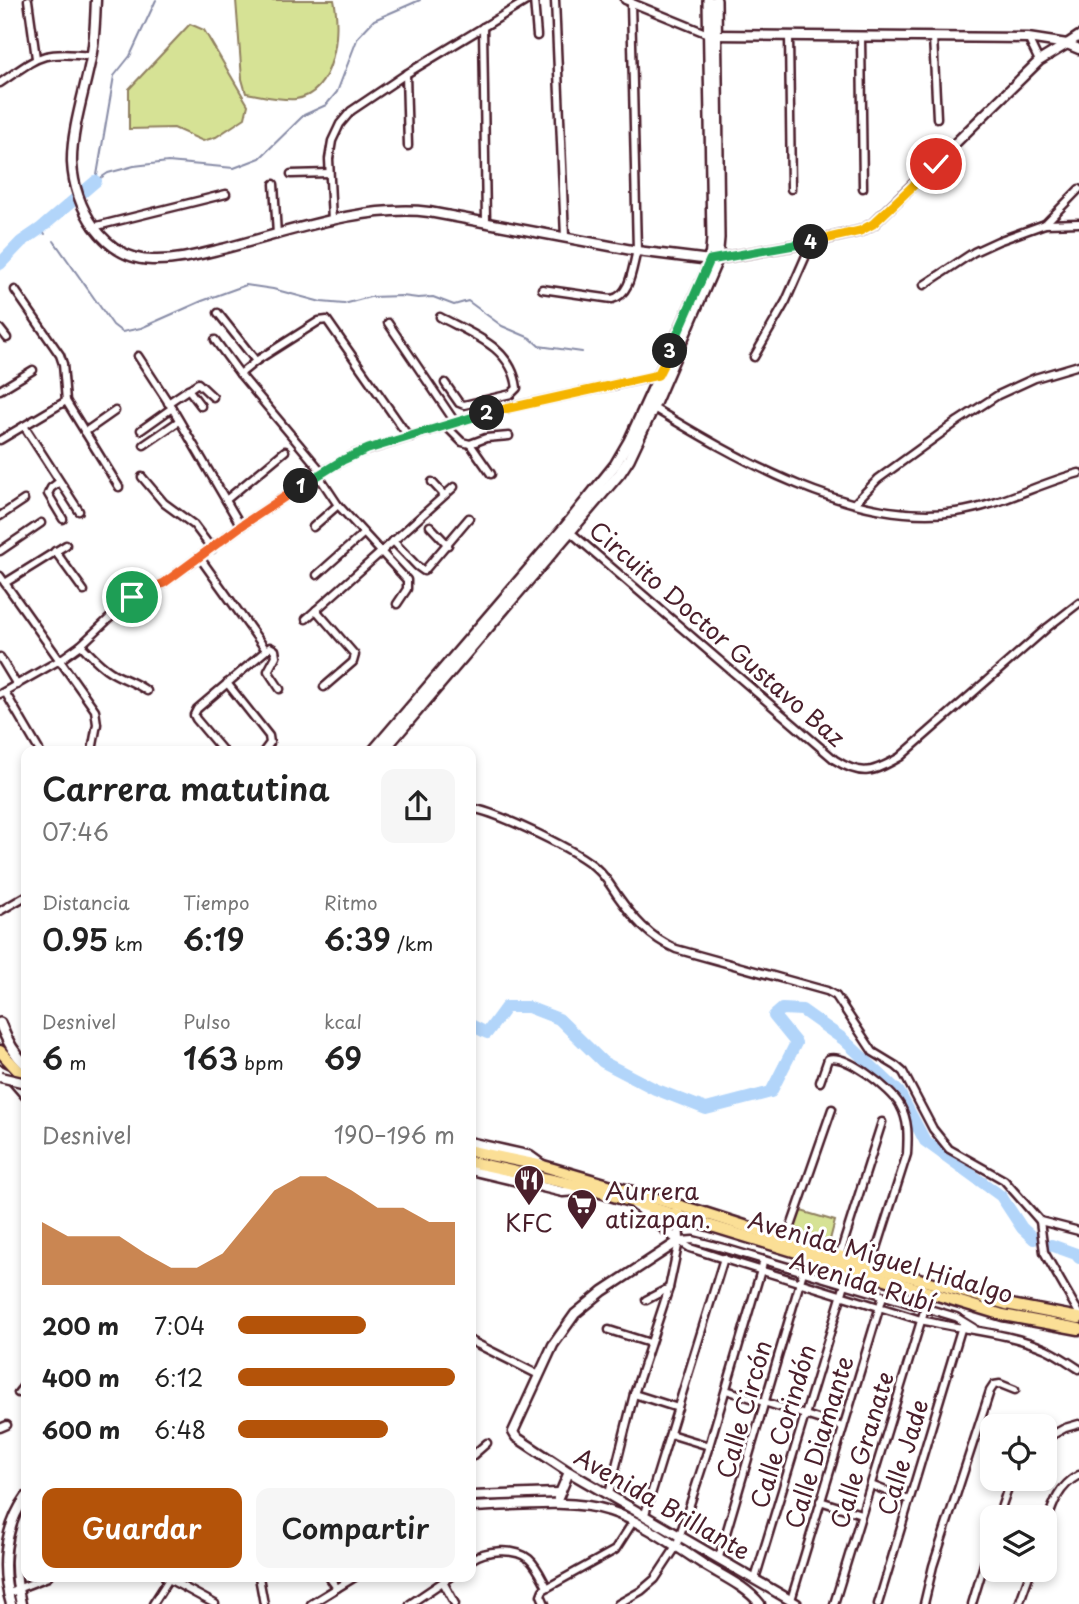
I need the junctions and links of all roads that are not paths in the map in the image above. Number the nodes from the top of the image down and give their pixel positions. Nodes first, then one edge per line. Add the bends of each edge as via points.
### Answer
1 (28, 0) edge
2 (96, 0) edge
3 (528, 0) edge
4 (534, 0) edge
5 (555, 0) edge
6 (708, 0) edge
7 (716, 0) edge
8 (628, 1) edge
9 (483, 27) junction
10 (712, 35) junction
11 (537, 36) dead end
12 (789, 36) junction
13 (1079, 36) edge
14 (861, 37) junction
15 (933, 37) junction
16 (1028, 38) junction
17 (1067, 44) junction
18 (1079, 49) edge
19 (92, 56) junction
20 (36, 58) junction
21 (1040, 61) junction
22 (406, 74) junction
23 (0, 83) edge
24 (937, 118) dead end
25 (408, 146) dead end
26 (329, 173) junction
27 (291, 174) dead end
28 (274, 184) dead end
29 (863, 188) dead end
30 (790, 189) dead end
31 (1079, 189) edge
32 (226, 194) dead end
33 (332, 222) junction
34 (486, 222) junction
35 (1079, 223) edge
36 (1045, 224) junction
37 (93, 227) junction
38 (277, 235) junction
39 (565, 237) junction
40 (812, 242) junction
41 (637, 251) junction
42 (714, 260) junction
43 (924, 285) dead end
44 (15, 289) dead end
45 (542, 289) dead end
46 (218, 313) dead end
47 (440, 317) dead end
48 (388, 323) dead end
49 (0, 329) edge
50 (7, 338) dead end
51 (215, 341) dead end
52 (138, 356) dead end
53 (754, 357) dead end
54 (256, 361) junction
55 (1079, 365) edge
56 (33, 370) dead end
57 (240, 374) junction
58 (662, 375) junction
59 (445, 383) dead end
60 (188, 389) junction
61 (0, 390) edge
62 (214, 397) dead end
63 (66, 401) junction
64 (485, 401) junction
65 (170, 406) junction
66 (201, 406) dead end
67 (650, 406) junction
68 (115, 411) dead end
69 (489, 412) junction
70 (179, 421) junction
71 (455, 422) junction
72 (445, 425) junction
73 (24, 426) junction
74 (141, 430) dead end
75 (85, 432) junction
76 (408, 436) junction
77 (509, 436) dead end
78 (0, 440) edge
79 (470, 444) junction
80 (144, 445) dead end
81 (285, 451) dead end
82 (320, 473) junction
83 (1079, 473) edge
84 (491, 474) dead end
85 (142, 477) dead end
86 (59, 482) junction
87 (432, 482) dead end
88 (454, 486) dead end
89 (119, 487) dead end
90 (444, 495) junction
91 (23, 499) dead end
92 (226, 500) junction
93 (855, 503) junction
94 (338, 505) junction
95 (79, 511) dead end
96 (0, 516) edge
97 (470, 518) dead end
98 (63, 519) dead end
99 (41, 523) dead end
100 (241, 526) junction
101 (430, 526) dead end
102 (313, 527) dead end
103 (568, 530) junction
104 (363, 534) junction
105 (393, 541) junction
106 (66, 545) dead end
107 (448, 545) junction
108 (212, 549) junction
109 (381, 550) junction
110 (0, 551) edge
111 (55, 551) junction
112 (200, 558) junction
113 (317, 575) dead end
114 (0, 576) edge
115 (5, 583) junction
116 (84, 591) dead end
117 (1079, 603) edge
118 (397, 604) dead end
119 (316, 610) junction
120 (306, 619) dead end
121 (81, 645) junction
122 (265, 647) junction
123 (0, 657) edge
124 (60, 660) junction
125 (226, 683) junction
126 (17, 685) junction
127 (324, 687) dead end
128 (280, 689) dead end
129 (147, 691) dead end
130 (3, 693) edge
131 (36, 746) edge
132 (93, 746) edge
133 (219, 746) edge
134 (268, 746) edge
135 (377, 746) edge
136 (387, 746) edge
137 (476, 809) edge
138 (21, 899) edge
139 (0, 911) edge
140 (0, 1023) edge
141 (0, 1051) edge
142 (21, 1060) edge
143 (2, 1073) edge
144 (21, 1074) edge
145 (21, 1079) edge
146 (820, 1083) dead end
147 (21, 1091) edge
148 (832, 1109) dead end
149 (882, 1122) dead end
150 (476, 1144) edge
151 (476, 1151) edge
152 (476, 1163) edge
153 (543, 1166) junction
154 (476, 1171) edge
155 (584, 1187) junction
156 (634, 1203) junction
157 (677, 1205) junction
158 (678, 1217) junction
159 (1040, 1221) junction
160 (1079, 1231) edge
161 (679, 1241) junction
162 (785, 1244) junction
163 (727, 1249) junction
164 (724, 1259) junction
165 (764, 1260) junction
166 (838, 1261) junction
167 (870, 1270) junction
168 (761, 1271) junction
169 (803, 1272) junction
170 (800, 1283) junction
171 (845, 1284) junction
172 (669, 1288) junction
173 (842, 1296) junction
174 (883, 1296) junction
175 (646, 1300) dead end
176 (879, 1307) junction
177 (925, 1308) junction
178 (1079, 1315) edge
179 (921, 1320) junction
180 (964, 1321) junction
181 (961, 1329) junction
182 (976, 1329) junction
183 (1079, 1329) edge
184 (609, 1330) dead end
185 (650, 1343) junction
186 (476, 1344) edge
187 (1079, 1369) edge
188 (539, 1375) junction
189 (21, 1389) edge
190 (726, 1390) junction
191 (1015, 1390) dead end
192 (18, 1393) dead end
193 (634, 1394) junction
194 (765, 1402) junction
195 (678, 1408) junction
196 (805, 1415) junction
197 (1079, 1424) edge
198 (844, 1427) junction
199 (1057, 1432) edge
200 (670, 1434) junction
201 (487, 1443) dead end
202 (709, 1446) junction
203 (476, 1453) edge
204 (569, 1472) junction
205 (1079, 1475) edge
206 (871, 1485) junction
207 (558, 1493) junction
208 (609, 1494) junction
209 (476, 1496) edge
210 (820, 1500) junction
211 (909, 1500) junction
212 (557, 1504) junction
213 (1053, 1505) edge
214 (21, 1506) edge
215 (476, 1507) edge
216 (645, 1514) junction
217 (862, 1514) junction
218 (633, 1522) junction
219 (21, 1534) edge
220 (681, 1535) junction
221 (676, 1546) junction
222 (476, 1557) edge
223 (719, 1557) junction
224 (755, 1579) junction
225 (980, 1580) edge
226 (35, 1582) edge
227 (165, 1582) edge
228 (174, 1582) edge
229 (260, 1582) edge
230 (333, 1582) edge
231 (347, 1582) edge
232 (443, 1582) joint
233 (1027, 1582) edge
234 (547, 1587) junction
235 (337, 1588) junction
236 (17, 1589) junction
237 (324, 1596) junction
238 (9, 1600) edge
239 (794, 1602) edge
240 (21, 1604) edge
241 (153, 1604) edge
242 (215, 1604) edge
243 (264, 1604) edge
244 (311, 1604) edge
245 (330, 1604) edge
246 (410, 1604) edge
247 (456, 1604) edge
248 (545, 1604) edge
249 (618, 1604) edge
250 (760, 1604) edge
251 (834, 1604) edge
252 (878, 1604) edge
253 (924, 1604) edge
254 (972, 1604) edge
255 (1019, 1604) edge

1 - 20 street
2 - 19 street
3 - 9 street
4 - 11 street
5 - 39 street
6 - 10 main road
7 - 10 main road
8 - 10 street
8 - 41 street
9 - 22 street
9 - 34 street
10 - 12 street
10 - 42 main road
12 - 14 street
12 - 30 street
13 - 17 street
14 - 15 street
14 - 29 street
15 - 16 street
15 - 24 street
16 - 17 street
16 - 21 street
17 - 18 street
17 - 21 street
19 - 20 street via 53,53
19 - 37 street via 72,161 75,182
20 - 23 street
21 - 40 street via 885,215 860,231
22 - 25 street
22 - 26 street via 360,104 340,124 332,141
26 - 27 street
26 - 33 street
28 - 38 street
31 - 36 street
32 - 37 street
33 - 34 street via 376,211 403,210
33 - 38 street
34 - 39 street
35 - 36 street
36 - 43 street via 989,244
37 - 38 street via 127,255 150,260 181,259
39 - 41 street
40 - 42 street
40 - 53 street
41 - 42 street
41 - 45 street via 626,289 618,298
42 - 58 main road
44 - 63 street via 62,359
46 - 54 street
47 - 64 street via 507,358 517,383 515,391
48 - 71 street
49 - 50 street
51 - 57 street
52 - 65 street
54 - 57 street
54 - 76 street via 327,320
55 - 93 street via 1035,378 998,396 878,479
56 - 61 street
57 - 82 street
58 - 67 main road
58 - 69 street
59 - 64 street via 461,405
60 - 62 street via 201,383
60 - 65 street
60 - 66 street
63 - 73 street
63 - 75 street
64 - 69 street
65 - 70 street
65 - 74 street
67 - 93 street via 770,472
67 - 103 main road
68 - 75 street
69 - 71 street
70 - 80 street
70 - 92 street
71 - 72 street
72 - 76 street
72 - 79 street
73 - 78 street
73 - 86 street
75 - 89 street
76 - 82 street via 355,454
77 - 79 street
79 - 84 street
81 - 92 street
82 - 94 street
82 - 100 street
83 - 93 street via 956,512 903,513
85 - 108 street via 164,503 194,525
86 - 95 street
86 - 98 street via 48,494
87 - 90 street
88 - 90 street
90 - 105 street
91 - 96 street
92 - 100 street
94 - 102 street
94 - 104 street
97 - 107 street
99 - 110 street
100 - 108 street
101 - 107 street
103 - 117 street, Circuito Doctor Gustavo Baz via 835,760 860,772 900,757
103 - 135 main road
103 - 136 main road
104 - 109 street
104 - 113 street
105 - 107 street via 424,571
105 - 109 street
106 - 111 street
108 - 112 street
109 - 118 street via 408,583
109 - 119 street
111 - 115 street
111 - 116 street
112 - 121 street via 125,602
112 - 122 street
114 - 115 street
115 - 124 street
119 - 120 street
119 - 127 street via 355,655
121 - 124 street
121 - 129 street via 113,674
122 - 125 street
122 - 128 street via 276,653 268,671
123 - 126 street
124 - 126 street
124 - 132 street via 97,717
125 - 133 street via 194,715
125 - 134 street via 269,736
126 - 130 street
130 - 131 street
137 - 159 street via 524,828 590,863 641,926 662,943 836,996 873,1052 903,1072 940,1140 1003,1180
138 - 139 street
140 - 142 main road
141 - 144 main road
143 - 145 main road
143 - 147 street
146 - 167 street via 828,1059 844,1060 890,1093 906,1119 907,1154
148 - 162 street
149 - 166 street
150 - 153 main road via 529,1156
151 - 153 main road, Avenida Miguel Hidalgo
152 - 155 main road, Avenida Miguel Hidalgo
153 - 157 main road, Avenida Miguel Hidalgo
154 - 155 street via 563,1192
155 - 156 main road, Avenida Miguel Hidalgo
156 - 158 main road, Avenida Miguel Hidalgo
156 - 161 street
157 - 158 street
157 - 162 main road, Avenida Miguel Hidalgo
158 - 161 street
158 - 162 main road, Avenida Miguel Hidalgo
159 - 160 street
159 - 178 street via 1044,1252
161 - 163 street, Avenida Rubí
161 - 164 street, Avenida Rubí
161 - 172 street
161 - 188 street via 575,1314 552,1345
162 - 166 main road, Avenida Miguel Hidalgo
163 - 164 street
163 - 165 street, Avenida Rubí
164 - 168 street, Avenida Rubí
164 - 195 street
165 - 168 street
165 - 169 street, Avenida Rubí
166 - 167 main road, Avenida Miguel Hidalgo
167 - 178 main road, Avenida Miguel Hidalgo via 1006,1304
167 - 183 main road, Avenida Miguel Hidalgo via 1003,1314
168 - 170 street, Avenida Rubí
168 - 190 street
169 - 170 street, Calle Circón
169 - 171 street, Avenida Rubí
170 - 173 street, Avenida Rubí
170 - 194 street, Calle Circón
171 - 173 street, Calle Corindón
171 - 174 street, Avenida Rubí
172 - 175 street
172 - 185 street
173 - 176 street, Avenida Rubí
173 - 196 street, Calle Corindón
174 - 176 street, Calle Diamante
174 - 177 street, Avenida Rubí
176 - 179 street, Avenida Rubí
176 - 198 street, Calle Diamante
177 - 179 street, Calle Granate
177 - 180 street, Avenida Rubí
179 - 181 street, Avenida Rubí
179 - 206 street, Calle Granate
180 - 181 street, Calle Jade
180 - 182 street, Avenida Rubí
181 - 182 street, Avenida Rubí
181 - 211 street, Calle Jade
182 - 187 street, Avenida Rubí via 1044,1348
184 - 185 street
185 - 193 street
186 - 188 street
188 - 204 street, Avenida Brillante via 513,1432
189 - 192 street
190 - 194 street
190 - 202 street
191 - 253 street via 993,1385
193 - 195 street
193 - 208 street
194 - 196 street
194 - 223 street, Calle Circón
195 - 200 street
196 - 198 street
196 - 224 street, Calle Corindón
197 - 199 street
198 - 210 street, Calle Diamante
200 - 202 street
200 - 216 street
201 - 203 street
202 - 220 street
204 - 207 street
204 - 208 street, Avenida Brillante
205 - 213 street via 1064,1486
206 - 211 street
206 - 217 street, Calle Granate
207 - 209 street
207 - 212 street
208 - 216 street, Avenida Brillante
210 - 217 street
210 - 239 street, Calle Diamante
211 - 252 street, Calle Jade
212 - 215 street, Avenida Brillante
212 - 218 street, Avenida Brillante via 606,1509
214 - 238 street via 4,1565
216 - 220 street, Avenida Brillante
217 - 251 street, Calle Granate
218 - 221 street, Avenida Brillante
218 - 234 street via 615,1550
219 - 236 street via 16,1549
220 - 221 street
220 - 223 street, Avenida Brillante
221 - 249 street via 655,1579
221 - 250 street, Avenida Brillante
222 - 234 street via 484,1553 521,1554 536,1566
223 - 224 street, Avenida Brillante
224 - 239 street, Avenida Brillante
225 - 254 street
226 - 236 street
227 - 241 street
228 - 242 street
229 - 243 street
230 - 235 street
231 - 235 street
232 - 246 street
232 - 247 street
233 - 255 street
234 - 248 street via 541,1595
235 - 237 street
236 - 238 street
236 - 240 street
237 - 244 street
237 - 245 street

